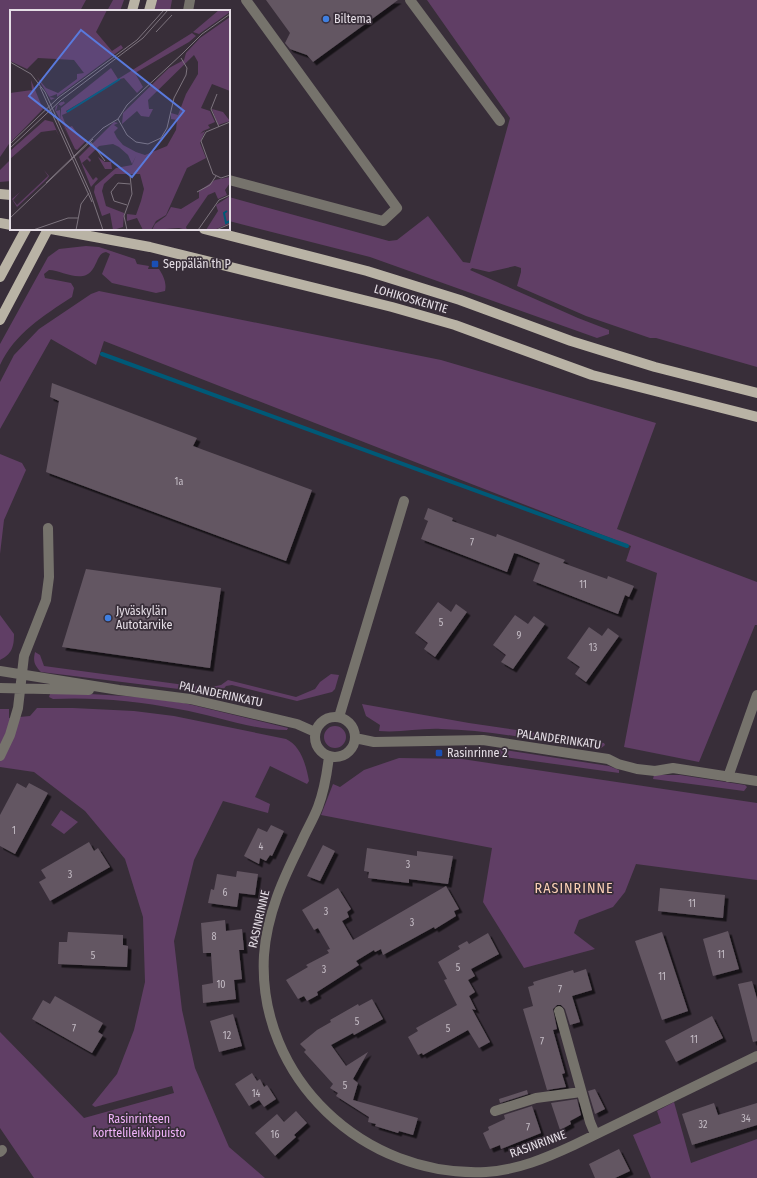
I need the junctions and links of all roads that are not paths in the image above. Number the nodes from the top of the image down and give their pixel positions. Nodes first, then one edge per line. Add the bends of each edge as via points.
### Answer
1 (135, 0) edge
2 (152, 0) edge
3 (190, 0) edge
4 (246, 0) edge
5 (410, 0) edge
6 (132, 10) edge
7 (149, 10) edge
8 (188, 10) edge
9 (500, 121) dead end
10 (230, 180) edge
11 (0, 223) edge
12 (10, 224) edge
13 (25, 230) edge
14 (47, 230) edge
15 (57, 230) edge
16 (208, 230) edge
17 (0, 276) edge
18 (0, 320) edge
19 (757, 393) edge
20 (757, 417) edge
21 (404, 501) dead end
22 (48, 528) dead end
23 (0, 671) edge
24 (22, 674) junction
25 (0, 688) edge
26 (20, 690) junction
27 (119, 690) junction
28 (757, 696) edge
29 (339, 717) junction
30 (315, 732) junction
31 (355, 738) junction
32 (0, 756) edge
33 (329, 756) junction
34 (728, 777) junction
35 (757, 781) edge
36 (559, 1011) dead end
37 (757, 1056) edge
38 (581, 1092) junction
39 (495, 1111) dead end
40 (595, 1134) junction

1 - 6 main road
2 - 7 main road
3 - 8 street
4 - 10 street via 397,208 383,221
5 - 9 street
11 - 12 main road
13 - 17 main road
14 - 18 main road
15 - 20 main road, LOHIKOSKENTIE via 158,248 392,307 455,325 592,375
16 - 19 main road, LOHIKOSKENTIE via 367,271 460,300 571,341 655,367
21 - 29 street
22 - 24 street via 49,577 46,600 24,656
23 - 24 street, PALANDERINKATU
24 - 26 street
24 - 27 street, PALANDERINKATU
25 - 26 street, PALANDERINKATU
26 - 27 street, PALANDERINKATU
26 - 32 street via 10,735
27 - 30 street, PALANDERINKATU via 190,699 297,724
28 - 34 street
29 - 30 street via 327,718
29 - 31 street via 351,724
30 - 33 street via 316,744
31 - 33 street via 347,753
31 - 34 street, PALANDERINKATU via 374,742 483,740 608,759 637,769 655,771 673,768
33 - 40 street, RASINRINNE via 326,781 317,808 271,913 264,955 269,1010 281,1046 297,1079 324,1112 354,1137 393,1158 435,1169 472,1172 506,1170 544,1158
34 - 35 street, PALANDERINKATU
36 - 38 street
37 - 40 street, RASINRINNE
38 - 39 street via 536,1098
38 - 40 street

